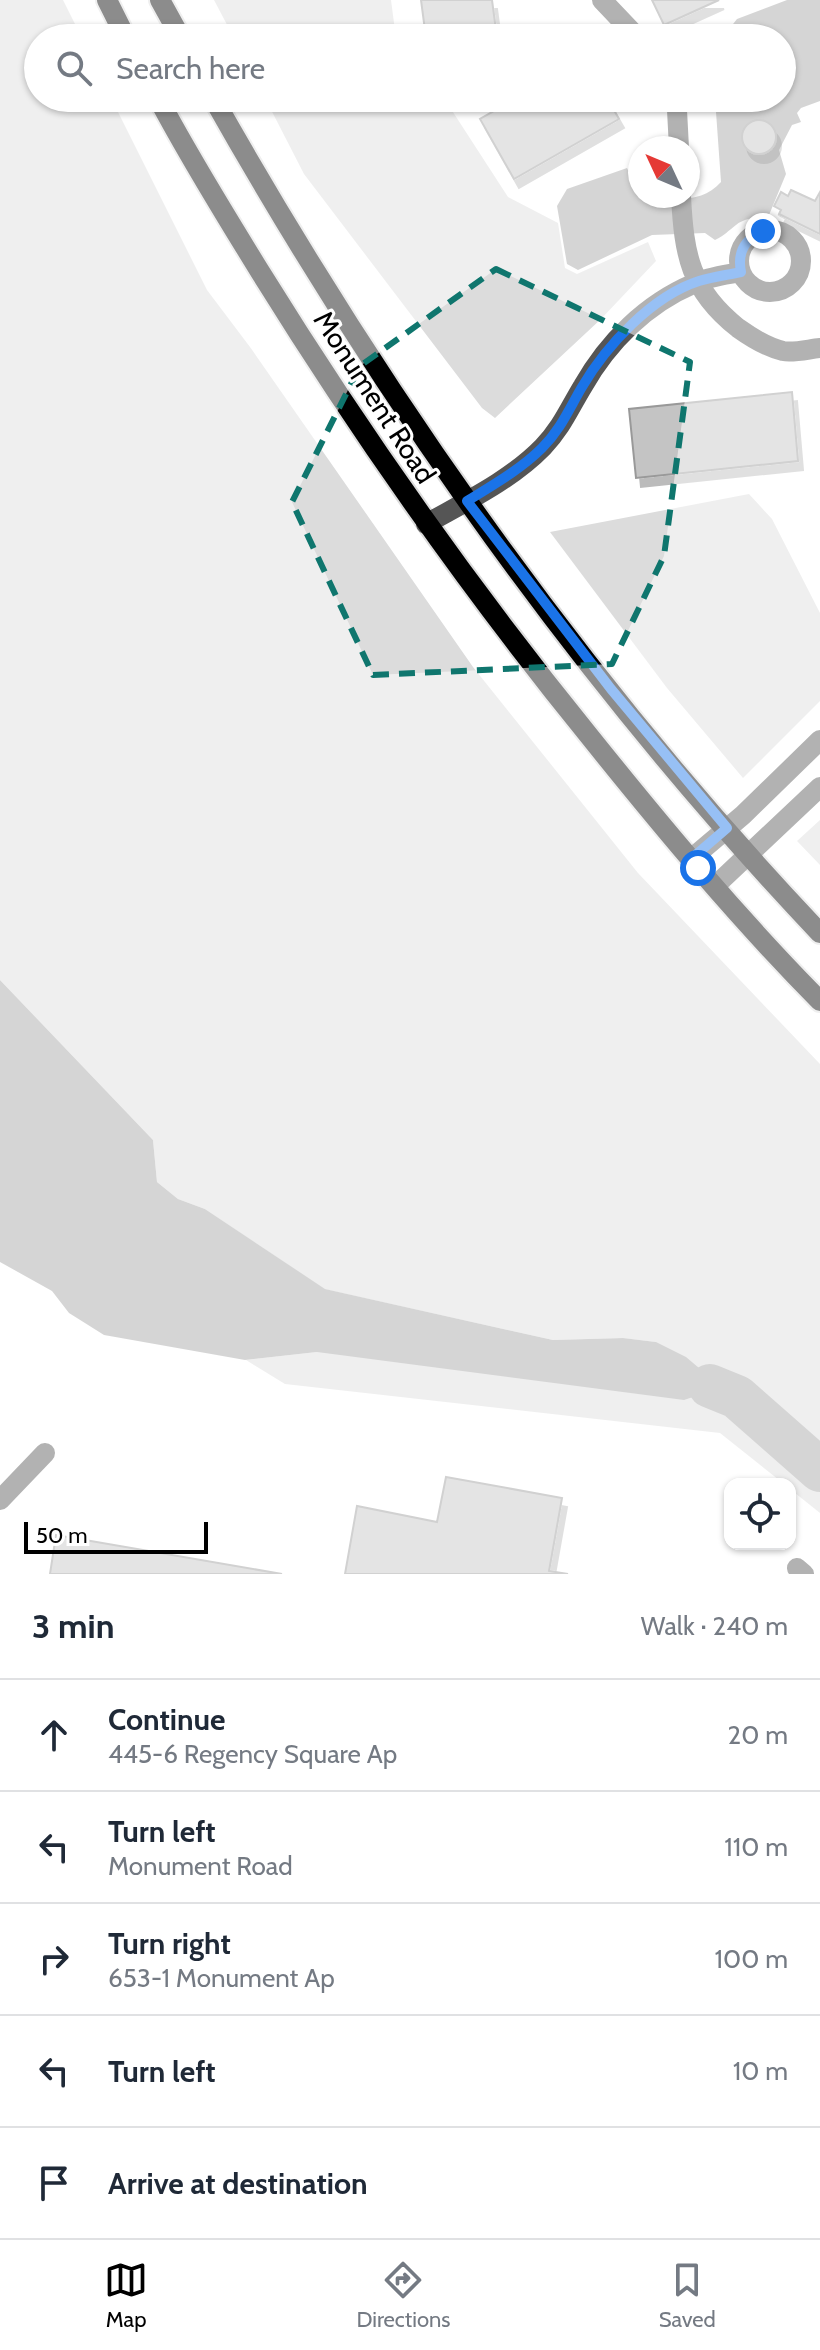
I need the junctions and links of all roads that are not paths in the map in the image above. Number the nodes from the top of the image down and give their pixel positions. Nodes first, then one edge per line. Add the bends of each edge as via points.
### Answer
1 (107, 0) edge
2 (160, 0) edge
3 (602, 0) edge
4 (119, 24) edge
5 (173, 24) edge
6 (625, 24) edge
7 (166, 112) edge
8 (221, 112) edge
9 (677, 112) edge
10 (678, 136) edge
11 (682, 208) edge
12 (741, 272) dead end
13 (696, 282) junction
14 (820, 348) edge
15 (467, 501) junction
16 (426, 524) junction
17 (817, 749) edge
18 (820, 787) edge
19 (727, 828) junction
20 (750, 854) junction
21 (691, 859) junction
22 (715, 886) junction
23 (820, 933) edge
24 (820, 1001) edge
25 (45, 1453) dead end
26 (0, 1500) edge
27 (797, 1574) edge
28 (804, 1574) edge

1 - 4 main road
2 - 5 main road
3 - 6 street
7 - 16 main road, Monument Road via 325,376
8 - 15 main road, Monument Road via 316,271
9 - 10 street
11 - 13 street
12 - 13 street
13 - 14 street via 719,313 753,340 785,352
13 - 15 street via 645,314 609,346 569,416 542,448
15 - 16 street
15 - 19 main road, Monument Road via 611,689
16 - 21 main road, Monument Road via 520,651
17 - 19 street
18 - 20 street
19 - 20 main road, Monument Road
19 - 21 street
20 - 22 street
20 - 23 main road, Monument Road
21 - 22 main road, Monument Road
22 - 24 main road, Monument Road
25 - 26 street
27 - 28 street via 797,1568

